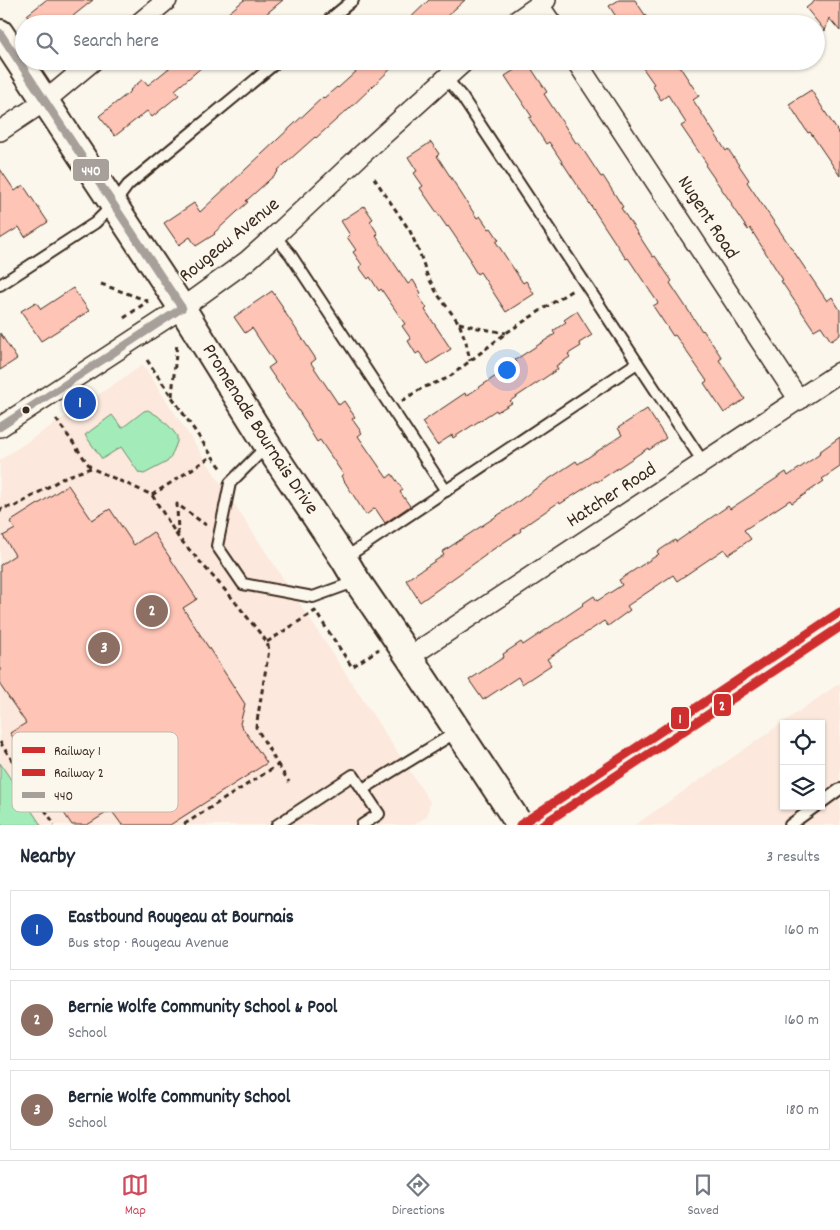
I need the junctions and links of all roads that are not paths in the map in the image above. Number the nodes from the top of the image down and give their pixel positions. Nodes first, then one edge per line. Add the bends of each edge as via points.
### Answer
1 (167, 0) edge
2 (353, 0) edge
3 (543, 2) edge
4 (149, 15) edge
5 (335, 15) edge
6 (525, 15) edge
7 (548, 15) edge
8 (0, 33) edge
9 (15, 56) edge
10 (24, 70) edge
11 (82, 70) edge
12 (267, 70) edge
13 (455, 70) edge
14 (582, 70) edge
15 (446, 78) junction
16 (44, 101) junction
17 (0, 131) edge
18 (113, 205) junction
19 (275, 236) junction
20 (0, 285) edge
21 (182, 308) junction
22 (637, 363) junction
23 (840, 372) edge
24 (799, 400) junction
25 (0, 427) edge
26 (268, 446) junction
27 (703, 462) junction
28 (446, 491) junction
29 (344, 559) junction
30 (357, 581) junction
31 (409, 657) junction
32 (458, 731) junction
33 (363, 789) junction
34 (840, 789) edge
35 (825, 799) edge
36 (811, 810) edge
37 (276, 825) edge
38 (362, 825) edge
39 (520, 825) edge
40 (790, 825) edge

1 - 4 street
2 - 5 lane
3 - 6 street
3 - 7 street
8 - 9 street, Promenade Bournais Drive
10 - 16 street, Promenade Bournais Drive
11 - 16 street
12 - 18 lane via 128,185
13 - 15 street, Rougeau Avenue
14 - 24 street, Nugent Road
15 - 19 street, Rougeau Avenue
15 - 22 lane
16 - 17 street
16 - 18 street, Promenade Bournais Drive
18 - 20 lane via 95,223
18 - 21 street, Promenade Bournais Drive
19 - 21 street, Rougeau Avenue via 247,261
19 - 28 lane
21 - 25 street, Rougeau Avenue
21 - 26 street, Promenade Bournais Drive
22 - 27 lane
22 - 28 lane
23 - 24 street, Hatcher Road
24 - 27 street, Hatcher Road
26 - 29 street, Promenade Bournais Drive
26 - 30 lane via 230,483 217,546 243,584 313,597
27 - 31 street, Hatcher Road
28 - 29 lane
29 - 30 street, Promenade Bournais Drive
30 - 31 street, Promenade Bournais Drive
31 - 32 street, Promenade Bournais Drive
32 - 33 lane
32 - 39 street, Promenade Bournais Drive
33 - 37 lane via 353,775
33 - 38 lane via 379,814
34 - 35 lane
36 - 40 lane

